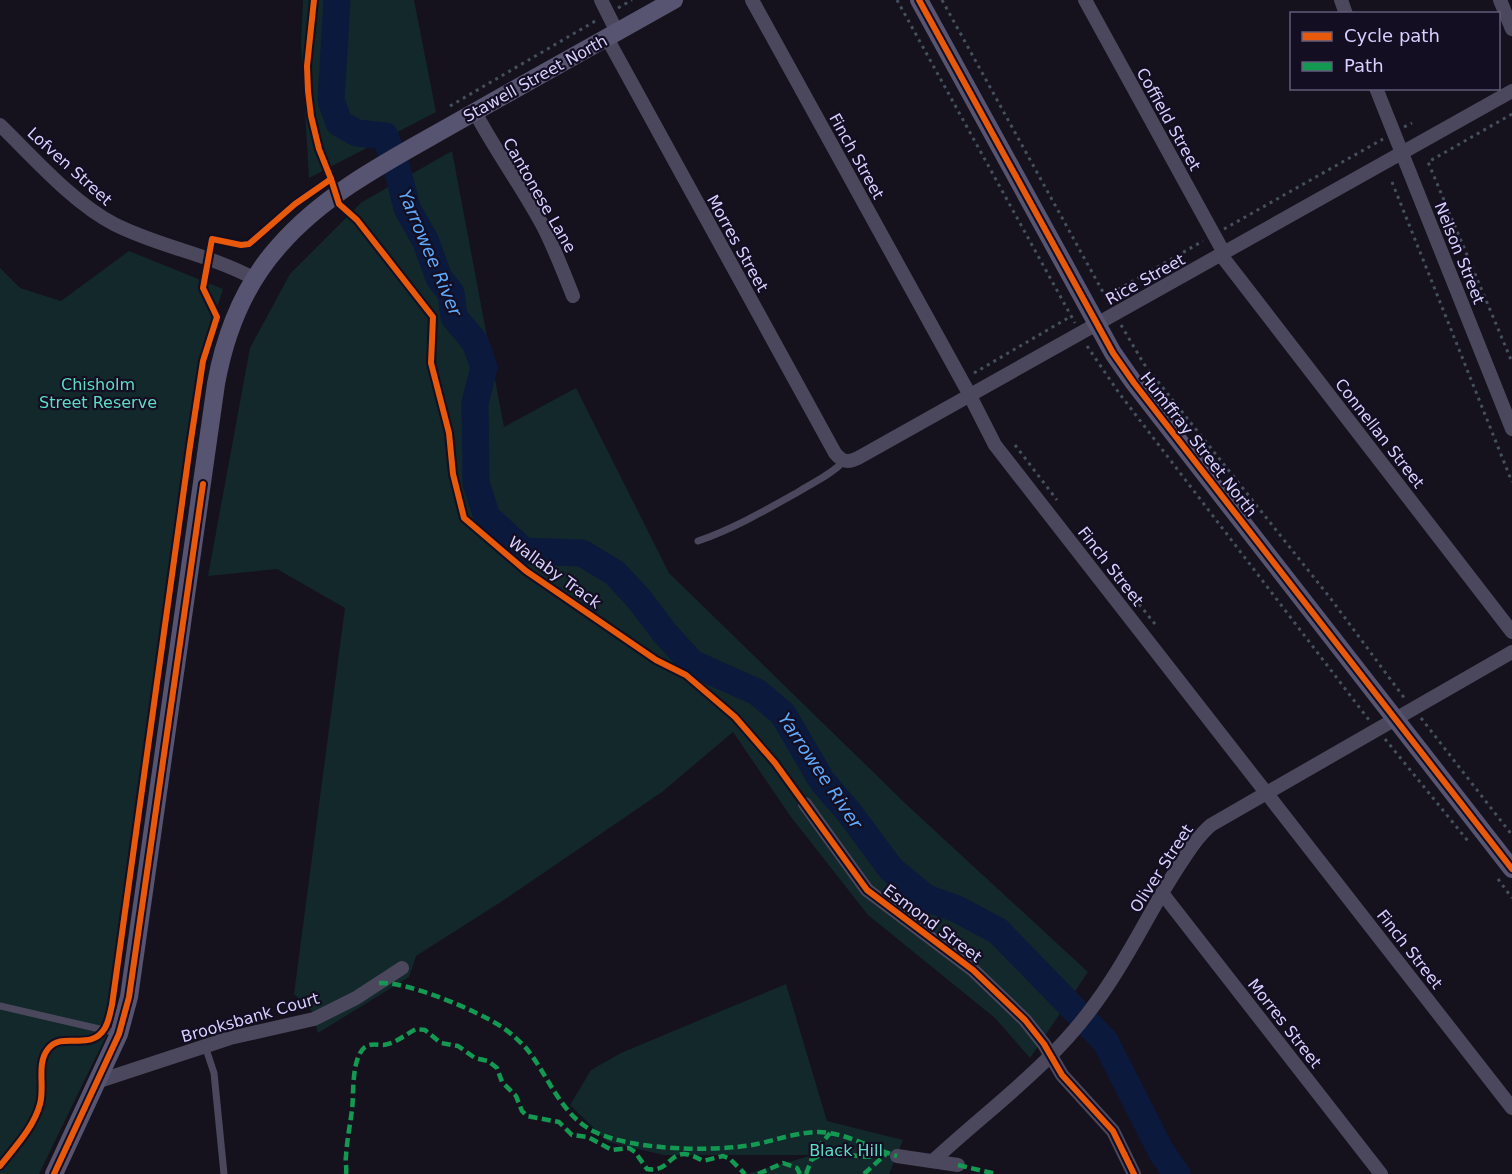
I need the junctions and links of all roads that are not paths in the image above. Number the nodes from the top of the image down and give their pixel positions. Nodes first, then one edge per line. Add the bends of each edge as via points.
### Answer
1 (601, 0) edge
2 (674, 0) edge
3 (752, 0) edge
4 (919, 0) edge
5 (1085, 0) edge
6 (1500, 0) edge
7 (1512, 29) edge
8 (612, 35) junction
9 (1377, 90) edge
10 (1512, 91) edge
11 (475, 112) junction
12 (0, 125) edge
13 (1402, 153) junction
14 (1223, 254) junction
15 (255, 279) junction
16 (573, 296) dead end
17 (1096, 325) junction
18 (970, 397) junction
19 (1512, 429) edge
20 (844, 461) junction
21 (698, 541) dead end
22 (1512, 632) edge
23 (1512, 652) edge
24 (1395, 718) junction
25 (1266, 792) junction
26 (805, 804) dead end
27 (1512, 869) edge
28 (1162, 893) junction
29 (402, 968) dead end
30 (0, 1006) edge
31 (119, 1034) junction
32 (206, 1046) junction
33 (1051, 1055) junction
34 (99, 1081) junction
35 (1512, 1108) edge
36 (897, 1156) dead end
37 (934, 1160) junction
38 (958, 1165) dead end
39 (54, 1174) edge
40 (224, 1174) edge
41 (1134, 1174) edge
42 (1381, 1174) edge

1 - 8 street, Morres Street
2 - 8 street, Stawell Street North
3 - 18 street, Finch Street
4 - 17 street, Humffray Street North
5 - 14 street, Coffield Street
6 - 7 street
8 - 11 street, Stawell Street North
8 - 20 street, Morres Street via 831,445
9 - 13 street, Nelson Street
10 - 13 street, Rice Street
11 - 15 street, Stawell Street North via 336,194 278,246
11 - 16 street, Cantonese Lane via 544,229
12 - 15 street, Lofven Street via 72,194 112,224 214,259
13 - 14 street, Rice Street
13 - 19 street, Nelson Street
14 - 17 street, Rice Street
14 - 22 street, Connellan Street
15 - 31 street, Stawell Street North via 234,318 220,361 132,980
17 - 18 street, Rice Street
17 - 24 street, Humffray Street North via 1134,383
18 - 20 street, Rice Street via 858,459
18 - 25 street, Finch Street via 995,444
20 - 21 lane, Rice Street via 784,500
23 - 24 street, Oliver Street
24 - 25 street, Oliver Street
24 - 27 street, Humffray Street North
25 - 28 street, Oliver Street via 1202,832
25 - 35 street, Finch Street
26 - 33 street, Esmond Street via 867,890 973,970 1025,1020
28 - 33 street, Oliver Street via 1103,993
28 - 42 street, Morres Street
29 - 32 street, Brooksbank Court via 321,1016
30 - 31 lane
31 - 34 street, Stawell Street North
32 - 34 street, Brooksbank Court
32 - 40 lane via 214,1073
33 - 37 street, Oliver Street
33 - 41 street, Esmond Street via 1062,1076 1113,1131
34 - 39 street, Stawell Street North
36 - 37 street
37 - 38 street

